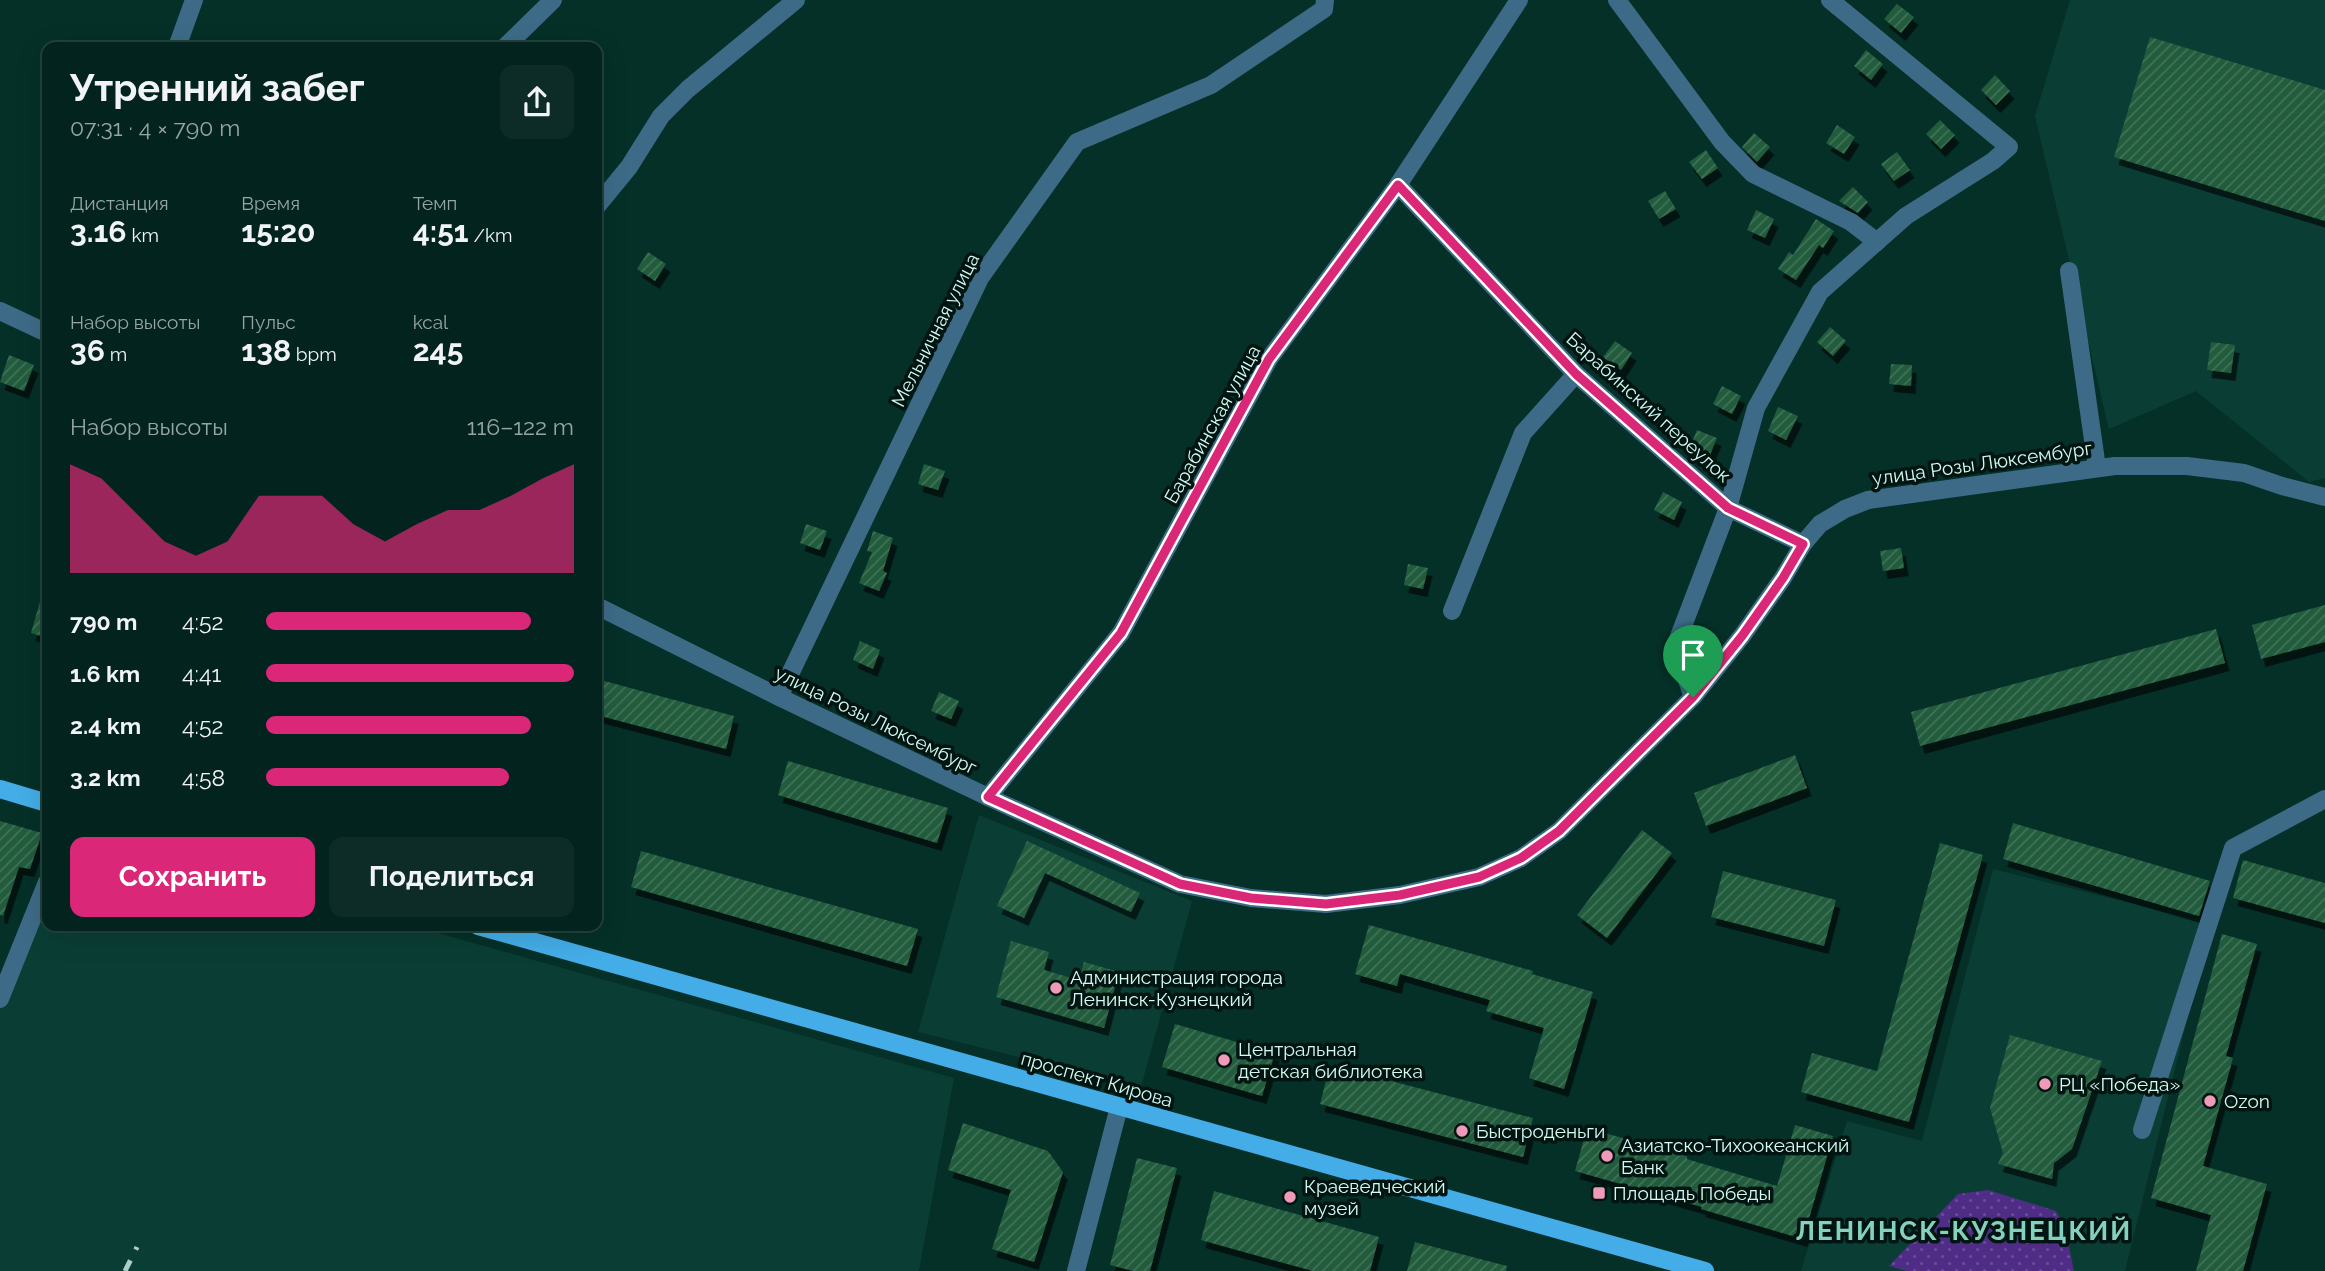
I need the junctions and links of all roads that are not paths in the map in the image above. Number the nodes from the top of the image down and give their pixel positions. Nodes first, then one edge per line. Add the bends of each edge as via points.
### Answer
1 (194, 0) edge
2 (553, 0) edge
3 (796, 0) edge
4 (1325, 0) edge
5 (1519, 0) edge
6 (1618, 0) edge
7 (1830, 0) edge
8 (179, 42) edge
9 (510, 42) edge
10 (1398, 185) junction
11 (602, 200) edge
12 (1877, 242) junction
13 (2069, 271) dead end
14 (0, 311) edge
15 (42, 331) edge
16 (1576, 374) junction
17 (2097, 468) junction
18 (2325, 497) edge
19 (1728, 508) junction
20 (1803, 544) junction
21 (602, 609) edge
22 (1452, 611) dead end
23 (779, 697) junction
24 (1693, 697) junction
25 (0, 789) edge
26 (988, 797) junction
27 (2325, 799) edge
28 (42, 802) edge
29 (42, 894) edge
30 (496, 931) edge
31 (0, 999) edge
32 (1119, 1107) junction
33 (2142, 1130) dead end
34 (1076, 1271) edge
35 (1705, 1271) edge

1 - 8 street
2 - 9 street
3 - 11 street via 661,116
4 - 23 street, Мельничная улица via 1324,9 1211,85 1077,142 980,278
5 - 10 street, Барабинская улица
6 - 12 street via 1722,142 1753,174 1851,222
7 - 12 street via 2009,146 1906,216
10 - 16 street, Барабинский переулок
10 - 26 street, Барабинская улица via 1269,359 1121,633
12 - 19 street via 1820,292 1756,408
13 - 17 street
14 - 15 street
16 - 19 street, Барабинский переулок
16 - 22 street via 1523,433
17 - 18 street, улица Розы Люксембург via 2188,466 2244,473
17 - 20 street, улица Розы Люксембург via 1868,500 1820,524
19 - 20 street, Барабинский переулок
19 - 24 street via 1675,646
20 - 24 street, улица Розы Люксембург via 1742,636
21 - 23 street, улица Розы Люксембург
23 - 26 street, улица Розы Люксембург
24 - 26 street, улица Розы Люксембург via 1559,831 1521,858 1479,877 1400,895 1326,904 1251,898 1180,884
25 - 28 main road
27 - 33 street via 2233,848
29 - 31 street
30 - 32 main road, проспект Кирова
32 - 34 street
32 - 35 main road, проспект Кирова

